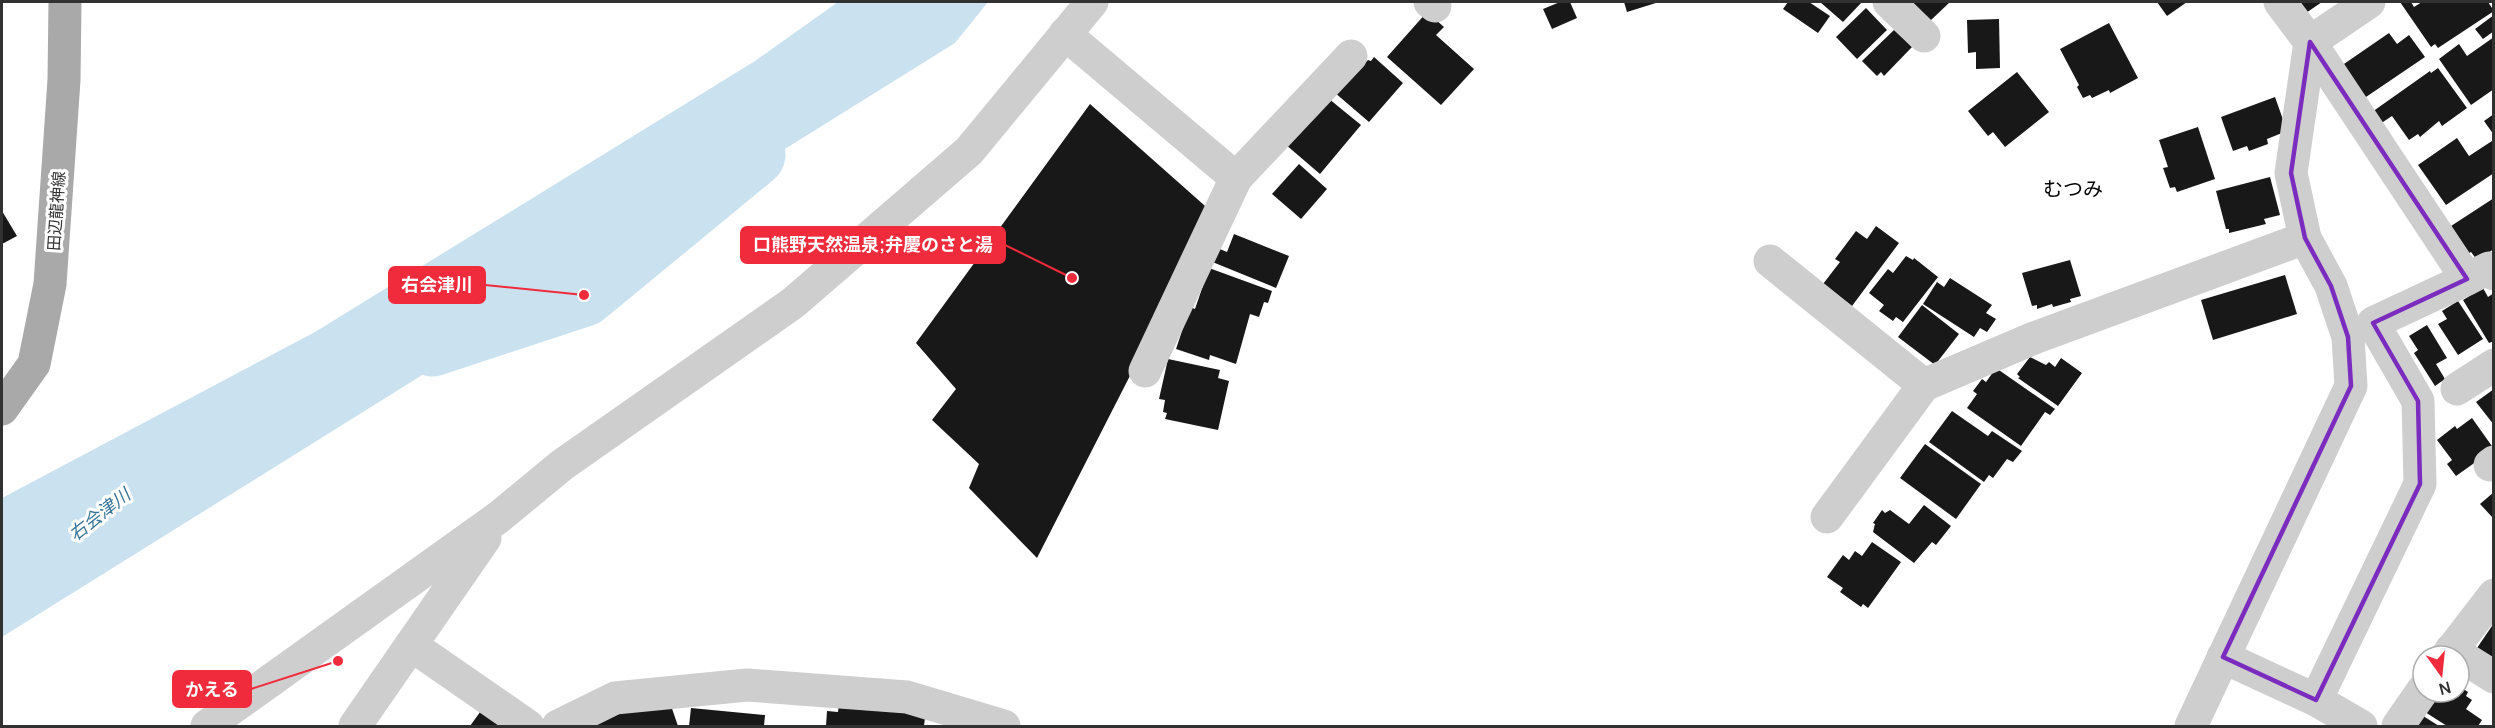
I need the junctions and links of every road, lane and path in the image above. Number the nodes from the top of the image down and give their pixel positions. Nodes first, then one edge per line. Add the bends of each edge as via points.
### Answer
1 (65, 2) edge
2 (1092, 2) edge
3 (1889, 2) edge
4 (2280, 2) edge
5 (2369, 2) edge
6 (1065, 34) junction
7 (1924, 36) dead end
8 (2310, 42) junction
9 (1352, 56) dead end
10 (1236, 178) junction
11 (2305, 237) junction
12 (1770, 261) dead end
13 (2480, 276) edge
14 (2493, 365) edge
15 (1145, 371) dead end
16 (1924, 385) junction
17 (2457, 389) dead end
18 (2, 409) edge
19 (499, 517) junction
20 (1827, 517) dead end
21 (2493, 595) edge
22 (2456, 644) edge
23 (411, 645) junction
24 (2223, 657) junction
25 (2471, 665) edge
26 (2493, 677) edge
27 (2316, 700) junction
28 (2413, 704) edge
29 (207, 726) edge
30 (355, 726) edge
31 (528, 726) edge
32 (558, 726) edge
33 (1004, 726) edge
34 (2191, 726) edge
35 (2361, 726) edge
36 (2398, 726) edge

1 - 18 main road, 田辺龍神線 via 64,80 50,284 34,364
2 - 6 street
3 - 7 street
4 - 8 street
5 - 8 street
6 - 10 street
6 - 19 street via 969,151 793,303 562,465
8 - 11 street via 2291,173
8 - 13 street
9 - 10 street
10 - 15 street
11 - 16 street via 2034,338
11 - 24 street via 2331,286 2348,338 2351,386
12 - 16 street
13 - 27 street via 2373,323 2418,402 2420,484
14 - 17 street
16 - 20 street
19 - 23 street
19 - 29 street
21 - 22 street
23 - 30 street
23 - 31 street
24 - 27 street
24 - 34 street
25 - 26 street
27 - 35 street
28 - 36 street
32 - 33 street via 615,698 747,685 907,697

